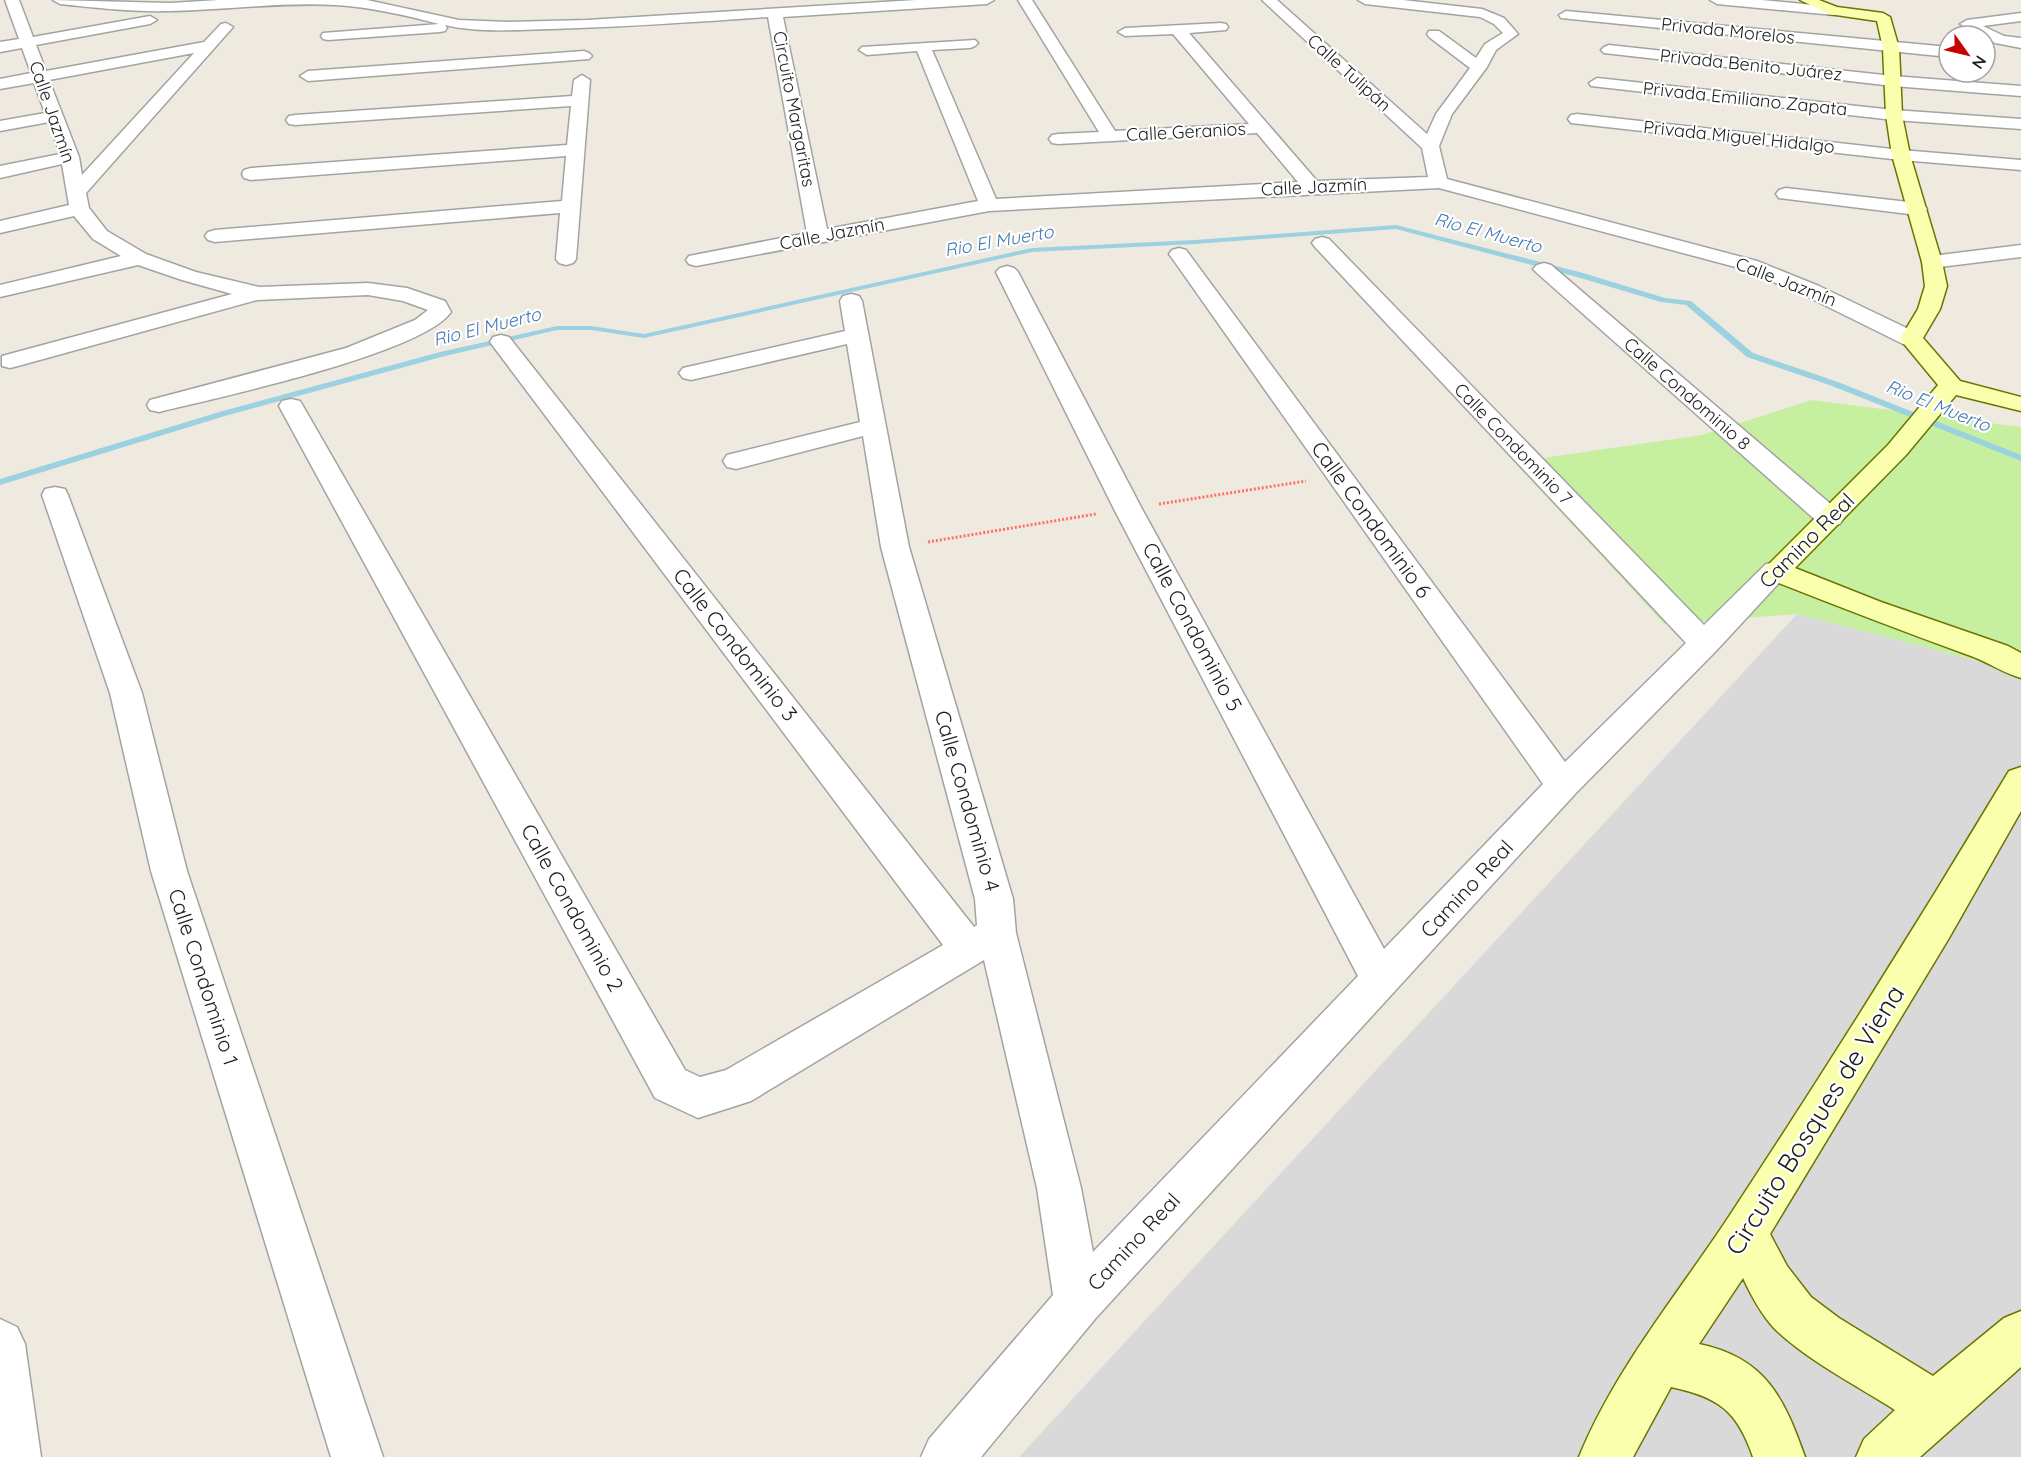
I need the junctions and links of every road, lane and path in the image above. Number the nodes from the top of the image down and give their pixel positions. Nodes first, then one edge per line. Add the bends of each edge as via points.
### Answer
1 (60, 0) edge
2 (987, 0) edge
3 (1025, 0) edge
4 (1269, 0) edge
5 (1365, 0) edge
6 (1717, 0) edge
7 (1807, 0) edge
8 (243, 3) junction
9 (10, 9) edge
10 (1834, 11) junction
11 (493, 13) dead end
12 (775, 14) junction
13 (1566, 15) dead end
14 (2021, 17) edge
15 (459, 24) junction
16 (587, 24) junction
17 (508, 26) junction
18 (226, 27) dead end
19 (1221, 27) dead end
20 (1177, 29) junction
21 (1125, 32) dead end
22 (1434, 34) dead end
23 (328, 36) dead end
24 (28, 42) junction
25 (970, 44) dead end
26 (2021, 44) edge
27 (208, 46) junction
28 (0, 47) edge
29 (923, 47) junction
30 (1891, 48) junction
31 (867, 50) dead end
32 (1609, 50) dead end
33 (1937, 51) edge
34 (1997, 55) edge
35 (584, 56) junction
36 (2021, 57) edge
37 (1479, 67) junction
38 (41, 76) junction
39 (308, 76) dead end
40 (1893, 81) junction
41 (1597, 83) dead end
42 (0, 84) edge
43 (2021, 91) edge
44 (580, 100) junction
45 (1894, 115) junction
46 (55, 116) junction
47 (1577, 119) dead end
48 (295, 120) dead end
49 (2021, 124) edge
50 (0, 126) edge
51 (1262, 128) junction
52 (1110, 136) junction
53 (1058, 138) dead end
54 (1430, 146) junction
55 (575, 150) junction
56 (1901, 155) junction
57 (70, 157) junction
58 (2021, 165) edge
59 (0, 172) edge
60 (250, 174) dead end
61 (1439, 182) junction
62 (1312, 187) junction
63 (1786, 194) dead end
64 (77, 201) junction
65 (989, 205) junction
66 (570, 206) junction
67 (1917, 209) junction
68 (0, 227) edge
69 (215, 236) dead end
70 (818, 237) junction
71 (1322, 243) dead end
72 (2021, 251) edge
73 (1179, 254) dead end
74 (139, 258) junction
75 (566, 259) dead end
76 (696, 260) dead end
77 (1932, 262) junction
78 (1544, 269) dead end
79 (1007, 272) dead end
80 (0, 291) edge
81 (256, 294) junction
82 (851, 300) dead end
83 (857, 335) junction
84 (1911, 339) junction
85 (501, 342) dead end
86 (10, 361) dead end
87 (691, 373) dead end
88 (1947, 389) junction
89 (2021, 404) edge
90 (159, 405) dead end
91 (291, 406) dead end
92 (873, 426) junction
93 (736, 461) dead end
94 (55, 495) dead end
95 (1830, 518) junction
96 (1776, 571) junction
97 (1705, 644) junction
98 (2021, 667) edge
99 (2021, 780) edge
100 (1563, 785) junction
101 (982, 941) junction
102 (1381, 981) junction
103 (1745, 1233) junction
104 (1078, 1302) junction
105 (2021, 1335) edge
106 (0, 1344) edge
107 (1659, 1360) junction
108 (1936, 1407) junction
109 (15, 1457) edge
110 (357, 1457) edge
111 (947, 1457) edge
112 (1605, 1457) edge
113 (1779, 1457) edge
114 (1882, 1457) edge

1 - 8 street via 141,7
2 - 12 street, Circuito Margaritas
3 - 52 street, Calle Geranios
4 - 54 street, Calle Tulipán
5 - 37 street via 1491,16 1511,34 1490,47
6 - 10 street
7 - 10 main road
8 - 15 street via 360,3
8 - 24 street
9 - 24 street, Calle Jazmín
10 - 30 main road via 1882,17
11 - 17 street
12 - 16 street
12 - 70 street, Circuito Margaritas
13 - 30 street, Privada Morelos
14 - 26 street via 1967,24 2000,40
15 - 17 street
15 - 23 street
16 - 17 street
16 - 35 street
18 - 27 street
19 - 20 street
20 - 21 street
20 - 51 street
22 - 37 street
24 - 28 street
24 - 38 street, Calle Jazmín
25 - 29 street
27 - 38 street
27 - 64 street
29 - 31 street
29 - 65 street
30 - 33 street, Privada Morelos
30 - 40 main road
32 - 40 street, Privada Benito Juárez
34 - 36 street
35 - 39 street
35 - 44 street
37 - 54 street via 1444,114
38 - 42 street
38 - 46 street, Calle Jazmín
40 - 43 street, Privada Benito Juárez
40 - 45 main road
41 - 45 street, Privada Emiliano Zapata
44 - 48 street
44 - 55 street
45 - 49 street, Privada Emiliano Zapata
45 - 56 main road
46 - 50 street
46 - 57 street, Calle Jazmín
47 - 56 street, Privada Miguel Hidalgo
51 - 52 street, Calle Geranios
51 - 62 street
52 - 53 street, Calle Geranios
54 - 61 street
55 - 60 street
55 - 66 street
56 - 58 street, Privada Miguel Hidalgo
56 - 67 main road
57 - 59 street
57 - 64 street, Calle Jazmín
61 - 62 street, Calle Jazmín
61 - 84 street, Calle Jazmín via 1750,265 1832,298
62 - 65 street, Calle Jazmín
63 - 67 street
64 - 68 street
64 - 74 street via 100,235
65 - 70 street, Calle Jazmín
66 - 69 street
66 - 75 street
67 - 77 main road
70 - 76 street, Calle Jazmín
71 - 97 street, Calle Condominio 7
72 - 77 street
73 - 100 street, Calle Condominio 6
74 - 80 street
74 - 81 street
77 - 84 main road via 1936,286 1929,309
78 - 95 street, Calle Condominio 8
79 - 102 street, Calle Condominio 5 via 1128,509
81 - 86 street
81 - 90 street via 368,289 417,297 437,306 440,312 410,331 355,353
82 - 83 street, Calle Condominio 4
83 - 87 street
83 - 92 street, Calle Condominio 4
84 - 88 main road
85 - 101 street, Calle Condominio 3
88 - 89 main road
88 - 95 main road, Camino Real via 1897,450
91 - 101 street, Calle Condominio 2 via 670,1084 698,1098 736,1087
92 - 93 street
92 - 101 street, Calle Condominio 4 via 895,548 994,899
94 - 110 street, Calle Condominio 1 via 126,693 170,871
95 - 96 main road, Camino Real
96 - 97 street, Camino Real
96 - 98 main road
97 - 100 street, Camino Real
99 - 103 main road, Circuito Bosques de Viena via 1936,927
100 - 102 street, Camino Real
101 - 104 street, Calle Condominio 4 via 1059,1188
102 - 104 street, Camino Real
103 - 107 main road, Circuito Bosques de Viena
103 - 108 main road via 1770,1283 1794,1314
104 - 111 street, Camino Real
105 - 108 main road
106 - 109 street
107 - 112 main road, Circuito Bosques de Viena
107 - 113 main road via 1712,1371 1746,1392 1769,1428
108 - 114 main road

